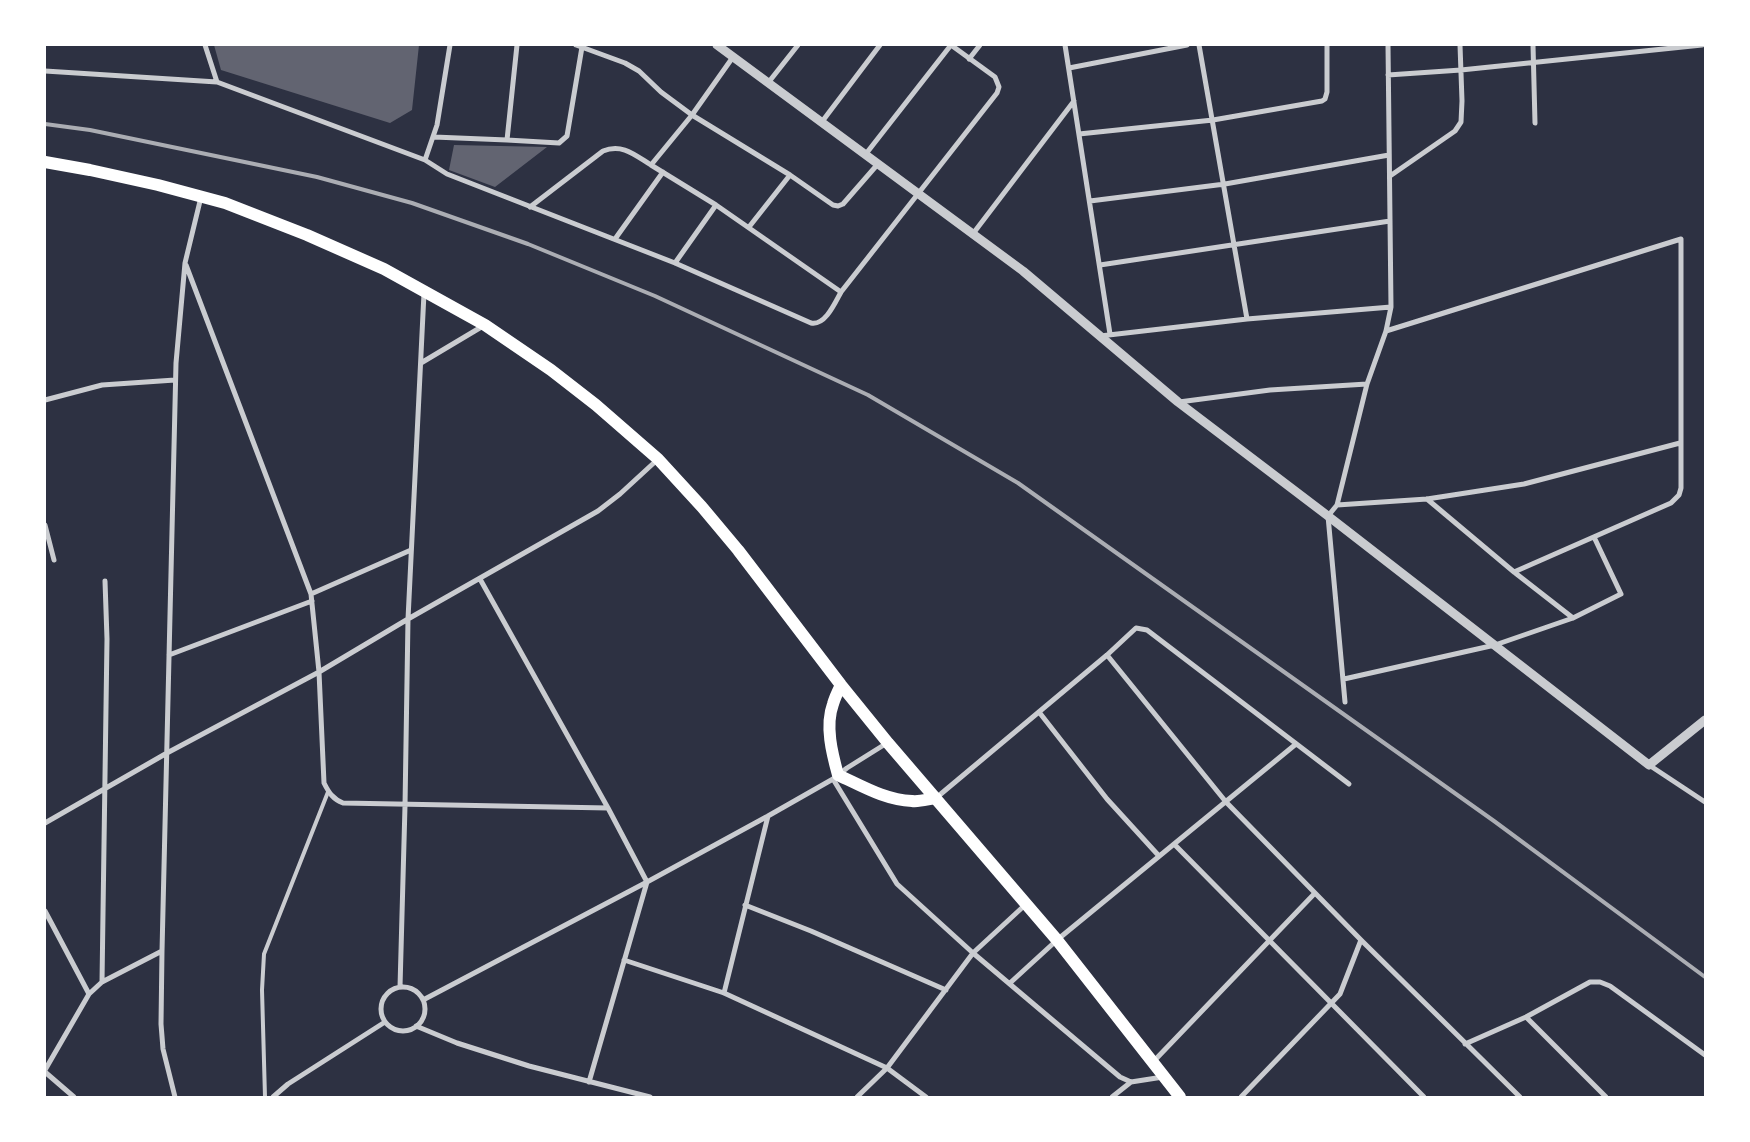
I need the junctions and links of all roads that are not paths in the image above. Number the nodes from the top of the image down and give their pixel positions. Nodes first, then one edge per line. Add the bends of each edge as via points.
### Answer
1 (205, 45) edge
2 (450, 45) edge
3 (517, 45) edge
4 (576, 45) edge
5 (716, 45) edge
6 (798, 45) edge
7 (880, 45) edge
8 (951, 45) edge
9 (980, 45) edge
10 (1065, 45) edge
11 (1187, 45) edge
12 (1199, 45) edge
13 (1327, 45) edge
14 (1388, 45) edge
15 (1460, 45) edge
16 (1533, 45) edge
17 (1702, 45) edge
18 (582, 47) junction
19 (733, 57) junction
20 (969, 59) junction
21 (1533, 63) junction
22 (1069, 68) junction
23 (1461, 70) junction
24 (45, 71) edge
25 (1388, 75) junction
26 (217, 82) junction
27 (768, 83) junction
28 (1074, 101) junction
29 (692, 115) junction
30 (1213, 120) junction
31 (821, 123) junction
32 (1535, 123) dead end
33 (1079, 134) junction
34 (434, 137) junction
35 (507, 140) junction
36 (864, 155) junction
37 (1389, 155) junction
38 (425, 160) junction
39 (45, 162) edge
40 (651, 165) junction
41 (878, 165) junction
42 (663, 172) junction
43 (790, 175) junction
44 (1390, 176) junction
45 (1225, 184) junction
46 (918, 195) junction
47 (201, 197) junction
48 (1090, 201) junction
49 (716, 205) junction
50 (530, 207) junction
51 (1390, 221) junction
52 (749, 227) junction
53 (972, 235) junction
54 (615, 240) junction
55 (1234, 245) junction
56 (185, 263) junction
57 (676, 263) junction
58 (1100, 265) junction
59 (424, 290) junction
60 (841, 292) junction
61 (1391, 308) junction
62 (1247, 319) junction
63 (484, 325) junction
64 (1386, 331) junction
65 (1110, 334) junction
66 (1099, 336) junction
67 (421, 363) junction
68 (176, 380) junction
69 (1367, 384) junction
70 (45, 400) edge
71 (1178, 402) junction
72 (1680, 443) junction
73 (658, 459) junction
74 (1427, 499) junction
75 (1337, 506) junction
76 (1328, 516) junction
77 (45, 525) edge
78 (46, 534) edge
79 (1594, 537) junction
80 (411, 550) junction
81 (54, 560) dead end
82 (1514, 572) junction
83 (480, 578) junction
84 (105, 581) dead end
85 (311, 594) junction
86 (312, 601) junction
87 (1573, 618) junction
88 (408, 619) junction
89 (1495, 645) junction
90 (169, 655) junction
91 (1107, 655) junction
92 (319, 672) junction
93 (1344, 679) junction
94 (841, 685) junction
95 (1346, 702) dead end
96 (1039, 712) junction
97 (1705, 720) edge
98 (888, 743) junction
99 (1296, 744) junction
100 (167, 753) junction
101 (1649, 765) junction
102 (836, 777) junction
103 (1349, 784) dead end
104 (105, 789) junction
105 (328, 792) junction
106 (936, 798) junction
107 (1226, 802) junction
108 (1705, 802) edge
109 (405, 806) junction
110 (608, 808) junction
111 (768, 816) junction
112 (45, 823) edge
113 (1174, 844) junction
114 (1159, 856) junction
115 (647, 882) junction
116 (1315, 893) junction
117 (745, 905) junction
118 (1026, 905) junction
119 (45, 911) edge
120 (1057, 940) junction
121 (1270, 940) junction
122 (1361, 940) junction
123 (162, 951) junction
124 (973, 953) junction
125 (624, 960) junction
126 (102, 982) junction
127 (1010, 983) junction
128 (400, 987) junction
129 (946, 990) junction
130 (724, 993) junction
131 (89, 994) junction
132 (423, 1000) junction
133 (1333, 1003) junction
134 (1526, 1017) junction
135 (385, 1022) junction
136 (416, 1026) junction
137 (1465, 1044) junction
138 (1705, 1055) edge
139 (1152, 1062) junction
140 (888, 1068) junction
141 (45, 1071) edge
142 (1164, 1077) junction
143 (589, 1082) junction
144 (1131, 1082) junction
145 (74, 1097) edge
146 (175, 1097) edge
147 (265, 1097) edge
148 (273, 1097) edge
149 (650, 1097) edge
150 (857, 1097) edge
151 (925, 1097) edge
152 (1112, 1097) edge
153 (1180, 1097) edge
154 (1241, 1097) edge
155 (1424, 1097) edge
156 (1520, 1097) edge
157 (1606, 1097) edge

1 - 26 street
2 - 34 street
3 - 35 street
4 - 18 street
5 - 19 street
6 - 27 street
7 - 31 street
8 - 20 street
8 - 36 street
9 - 20 street
10 - 22 street
11 - 22 street
12 - 30 street
13 - 30 street via 1327,92 1322,101
14 - 25 street
15 - 23 street
16 - 21 street
17 - 21 street
18 - 29 street via 639,71
18 - 35 street via 567,136 559,143
19 - 27 street
19 - 29 street
20 - 46 street via 995,77 999,87 997,93
21 - 23 street
21 - 32 street
22 - 28 street
23 - 25 street
23 - 44 street via 1461,122 1455,132
24 - 26 street
25 - 37 street
26 - 38 street
27 - 31 street
28 - 33 street
28 - 53 street
29 - 40 street
29 - 43 street
30 - 33 street
30 - 45 street
31 - 36 street
33 - 48 street
34 - 35 street
34 - 38 street
36 - 41 street
37 - 44 street
37 - 45 street
38 - 50 street via 447,174
39 - 47 main road
40 - 42 street
40 - 50 street via 627,151 610,148
41 - 43 street via 838,206
41 - 46 street
42 - 49 street
42 - 54 street
43 - 52 street
44 - 51 street
45 - 48 street
45 - 55 street
46 - 53 street
46 - 60 street
47 - 56 street
47 - 59 main road via 307,235
48 - 58 street
49 - 52 street
49 - 57 street
50 - 54 street
51 - 55 street
51 - 61 street
52 - 60 street
53 - 66 street via 1023,271
54 - 57 street
55 - 58 street
55 - 62 street
56 - 68 street
56 - 85 street
57 - 60 street via 816,324 821,322
58 - 65 street
59 - 63 main road
59 - 67 street
61 - 62 street
61 - 64 street
62 - 65 street
63 - 67 street
63 - 73 main road via 596,405
64 - 69 street
64 - 72 street via 1681,239
65 - 66 street
66 - 71 street
67 - 80 street
68 - 70 street via 102,385
68 - 90 street
69 - 71 street via 1270,390
69 - 75 street
71 - 76 street
72 - 74 street via 1524,484
72 - 79 street via 1681,488 1676,499
73 - 83 street via 609,504
73 - 94 main road via 738,550
74 - 75 street
74 - 82 street
75 - 76 street
76 - 89 street
76 - 93 street
77 - 78 street
78 - 81 street
79 - 82 street
79 - 87 street via 1621,594
80 - 85 street
80 - 88 street
82 - 87 street
83 - 88 street
83 - 110 street
84 - 104 street
85 - 86 street
86 - 90 street
86 - 92 street
87 - 89 street
88 - 92 street
88 - 109 street
89 - 93 street
89 - 101 street
90 - 100 street
91 - 96 street
91 - 99 street via 1136,628 1147,630
91 - 107 street
92 - 100 street
92 - 105 street via 324,784
93 - 95 street
94 - 98 main road
94 - 102 main road via 830,716
96 - 106 street
96 - 114 street via 1107,799
97 - 101 street
98 - 102 street
98 - 106 main road
99 - 103 street
99 - 107 street
100 - 104 street
100 - 123 street
101 - 108 street
102 - 106 main road via 878,794 913,802
102 - 111 street
102 - 124 street via 897,884
104 - 112 street
104 - 126 street
105 - 109 street via 343,803
105 - 147 lane via 264,954
106 - 118 main road
107 - 113 street
107 - 116 street
109 - 110 street
109 - 128 street
110 - 115 street
111 - 115 street
111 - 117 street
113 - 114 street
113 - 121 street
114 - 120 street
115 - 125 street
115 - 132 street
116 - 121 street
116 - 122 street
117 - 129 street
117 - 130 street
118 - 120 main road
118 - 124 street
119 - 131 street
120 - 127 street
120 - 139 main road
121 - 133 street
121 - 139 street
122 - 133 street via 1340,994
122 - 137 street
123 - 126 street
123 - 146 street via 163,1048
124 - 127 street
124 - 129 street
125 - 130 street
125 - 143 street
126 - 131 street
127 - 144 street via 1110,1070
128 - 132 street via 409,988
128 - 135 street via 392,989 382,1000 381,1015
129 - 140 street
130 - 140 street
131 - 141 street
132 - 136 street via 424,1015
133 - 154 street
133 - 155 street
134 - 137 street
134 - 138 street via 1590,982 1600,982
134 - 157 street
135 - 136 street via 399,1031
135 - 148 street
136 - 143 street via 484,1052
137 - 156 street
139 - 142 main road
140 - 150 street
140 - 151 street
141 - 145 street
142 - 144 street
142 - 153 main road
143 - 149 street
144 - 152 street

